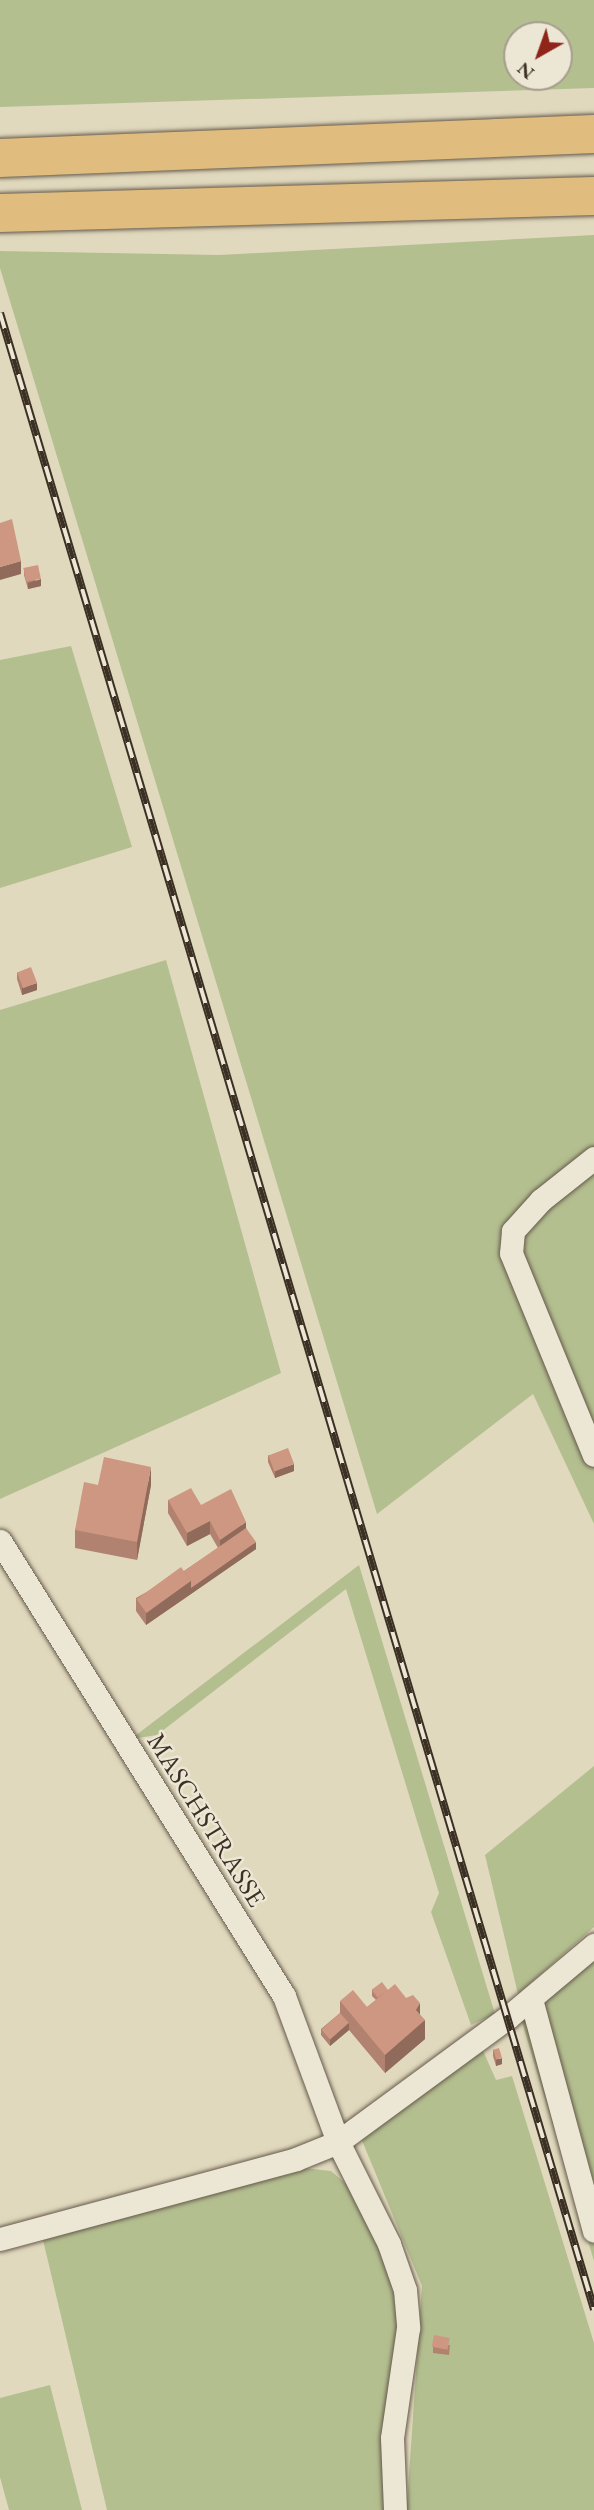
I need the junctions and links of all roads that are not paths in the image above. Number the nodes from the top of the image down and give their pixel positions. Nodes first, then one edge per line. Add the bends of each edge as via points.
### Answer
1 (594, 134) edge
2 (9, 158) edge
3 (594, 196) edge
4 (18, 214) edge
5 (594, 1158) edge
6 (594, 1455) edge
7 (0, 1541) edge
8 (594, 1945) edge
9 (531, 1999) junction
10 (338, 2142) junction
11 (594, 2231) edge
12 (0, 2239) edge
13 (395, 2510) edge

1 - 2 highway
3 - 4 highway
5 - 6 street via 541,1200 513,1231 511,1253
7 - 10 street, MASCHSTRASSE via 284,1996
8 - 9 street
9 - 10 street
9 - 11 street
10 - 12 street via 296,2159
10 - 13 street, MASCHSTRASSE via 389,2244 405,2290 408,2328 392,2438

